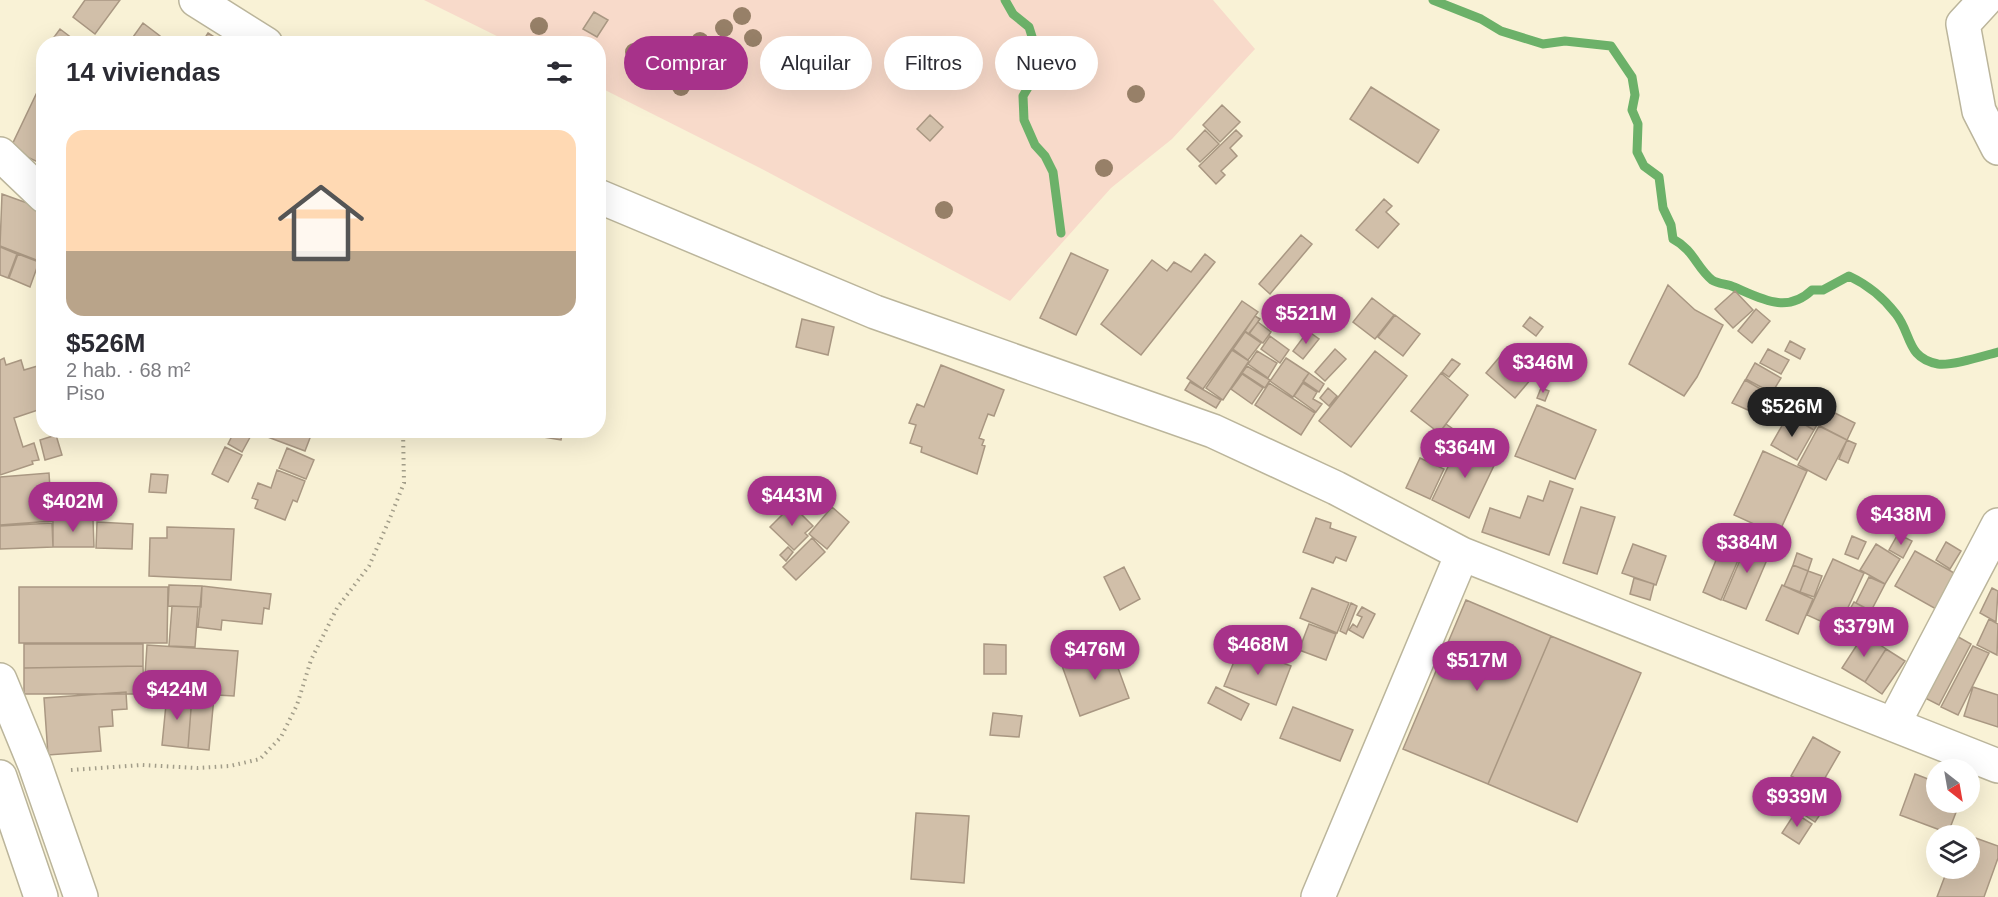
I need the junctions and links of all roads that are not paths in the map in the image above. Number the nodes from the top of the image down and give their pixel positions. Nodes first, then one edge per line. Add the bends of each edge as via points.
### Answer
1 (196, 0) edge
2 (1985, 0) edge
3 (253, 36) edge
4 (1998, 148) edge
5 (0, 154) edge
6 (36, 188) edge
7 (606, 199) edge
8 (1998, 525) edge
9 (1462, 554) junction
10 (0, 681) edge
11 (1894, 723) junction
12 (1998, 766) edge
13 (0, 777) edge
14 (41, 897) edge
15 (81, 897) edge
16 (1318, 897) edge

1 - 3 street
2 - 4 street via 1963,24 1979,111
5 - 6 street
7 - 9 street via 875,312 1214,431 1336,488
8 - 11 street
9 - 11 street
9 - 16 street
10 - 15 street via 35,765
11 - 12 street
13 - 14 street

